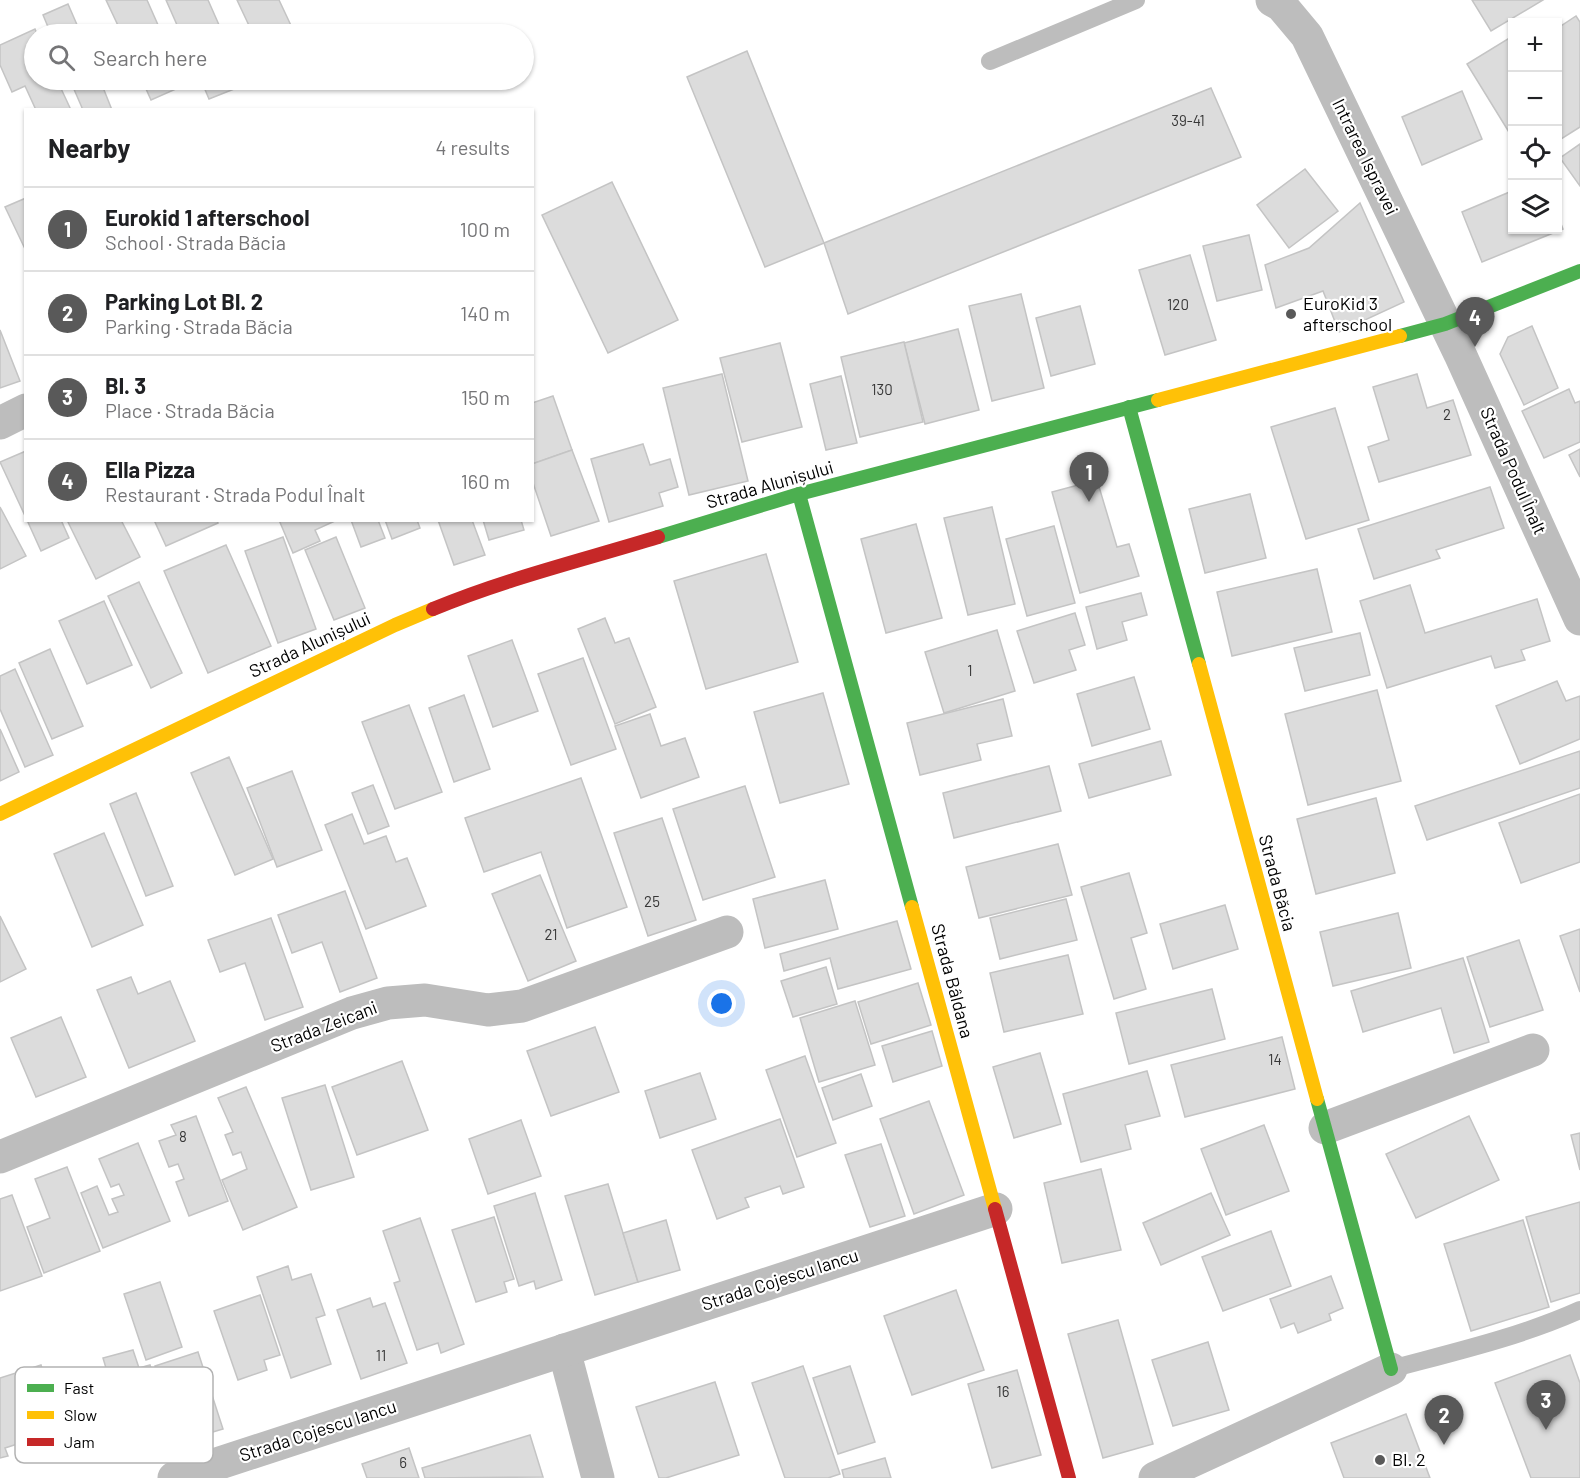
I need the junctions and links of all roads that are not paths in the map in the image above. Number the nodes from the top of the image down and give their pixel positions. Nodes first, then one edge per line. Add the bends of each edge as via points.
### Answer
1 (1136, 0) edge
2 (1272, 0) edge
3 (990, 61) dead end
4 (1580, 271) edge
5 (1445, 324) junction
6 (1129, 407) junction
7 (24, 411) edge
8 (0, 423) edge
9 (799, 494) junction
10 (1580, 619) edge
11 (0, 814) edge
12 (727, 932) dead end
13 (1533, 1050) dead end
14 (1325, 1128) junction
15 (0, 1156) edge
16 (996, 1209) junction
17 (1580, 1310) edge
18 (564, 1350) junction
19 (1391, 1369) junction
20 (174, 1478) edge
21 (598, 1478) edge
22 (1069, 1478) edge
23 (1155, 1478) edge

1 - 3 lane
2 - 5 street, Intrarea Ispravei via 1307,36
4 - 5 street, Strada Alunișului
5 - 6 street, Strada Alunișului
5 - 10 street, Strada Podul Înalt
6 - 9 street, Strada Alunișului
6 - 14 street, Strada Băcia
7 - 8 street
9 - 11 street, Strada Alunișului via 455,600
9 - 16 street, Strada Bâldana
12 - 15 street, Strada Zeicani via 522,1006 489,1010 425,1000 388,1003 352,1013
13 - 14 street
14 - 19 street, Strada Băcia
16 - 18 street, Strada Cojescu Iancu
16 - 22 street, Strada Bâldana
17 - 19 lane via 1502,1339
18 - 20 street, Strada Cojescu Iancu
18 - 21 street
19 - 23 street

